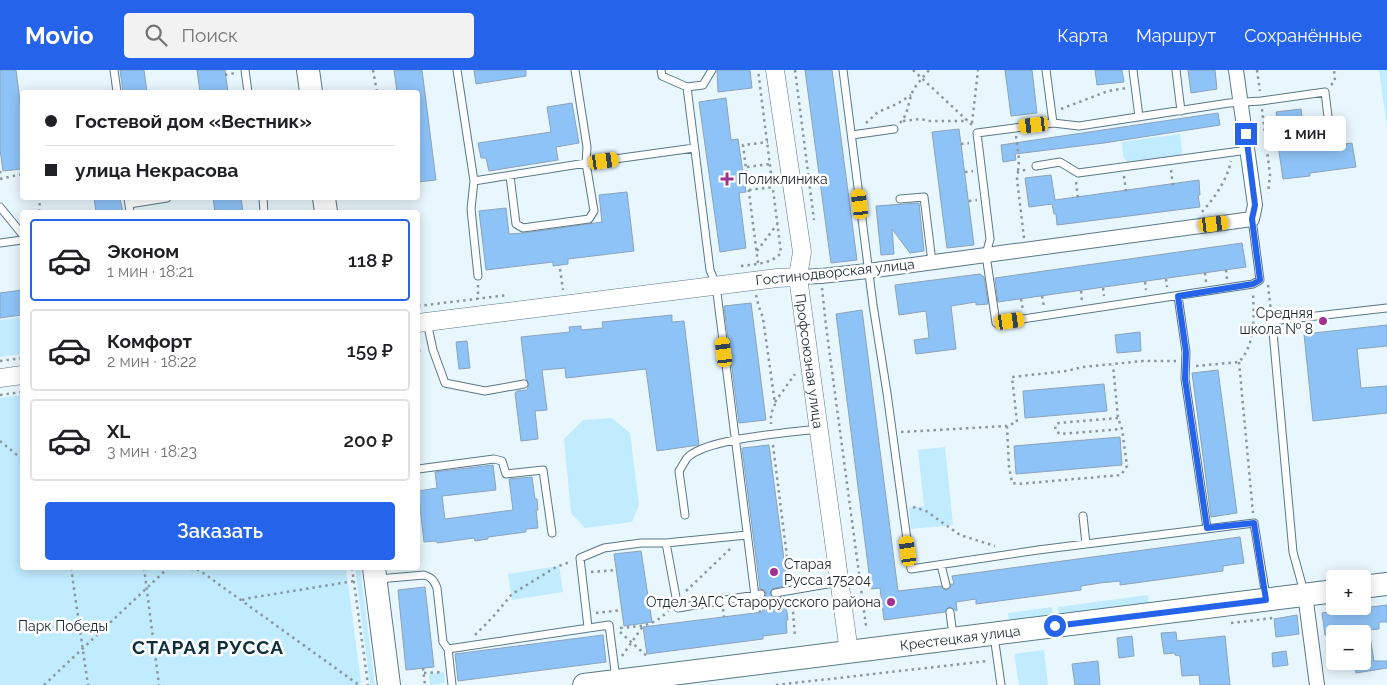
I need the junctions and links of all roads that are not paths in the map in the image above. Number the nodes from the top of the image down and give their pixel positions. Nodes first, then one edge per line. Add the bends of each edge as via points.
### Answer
1 (114, 70) edge
2 (245, 70) edge
3 (308, 70) edge
4 (457, 70) edge
5 (575, 70) edge
6 (661, 70) edge
7 (712, 70) edge
8 (775, 70) edge
9 (843, 70) edge
10 (1046, 70) edge
11 (1133, 70) edge
12 (1176, 70) edge
13 (1236, 70) edge
14 (687, 87) junction
15 (117, 90) edge
16 (248, 90) edge
17 (311, 90) edge
18 (1241, 102) junction
19 (1181, 111) junction
20 (1139, 117) junction
21 (1053, 123) junction
22 (1329, 125) dead end
23 (894, 129) road end
24 (852, 135) junction
25 (694, 148) junction
26 (1248, 150) junction
27 (586, 163) junction
28 (1036, 166) road end
29 (510, 176) junction
30 (474, 181) junction
31 (900, 199) dead end
32 (142, 200) edge
33 (129, 201) edge
34 (0, 207) edge
35 (1252, 219) junction
36 (20, 232) edge
37 (20, 240) edge
38 (0, 244) edge
39 (986, 255) junction
40 (932, 262) junction
41 (868, 271) junction
42 (478, 276) road end
43 (798, 277) junction
44 (716, 285) junction
45 (1178, 296) junction
46 (1387, 308) edge
47 (422, 323) edge
48 (20, 376) edge
49 (0, 378) edge
50 (524, 384) dead end
51 (818, 429) junction
52 (736, 439) junction
53 (420, 469) edge
54 (685, 515) dead end
55 (1083, 516) dead end
56 (1207, 528) junction
57 (552, 533) dead end
58 (747, 535) junction
59 (666, 544) junction
60 (1086, 544) junction
61 (941, 565) junction
62 (368, 576) edge
63 (839, 582) junction
64 (1387, 584) edge
65 (946, 585) dead end
66 (1371, 586) edge
67 (1326, 592) edge
68 (775, 593) dead end
69 (1305, 594) junction
70 (1266, 600) junction
71 (950, 612) dead end
72 (588, 628) junction
73 (994, 633) junction
74 (953, 638) junction
75 (448, 649) junction
76 (849, 652) junction
77 (615, 672) junction
78 (389, 685) edge
79 (452, 685) edge
80 (584, 685) edge
81 (1001, 685) edge
82 (1317, 685) edge

1 - 15 lane
2 - 16 lane
3 - 17 main road
4 - 30 lane
5 - 27 lane via 587,147
6 - 14 lane via 662,76
7 - 14 lane via 703,85
8 - 43 street, Профсоюзная улица via 802,252
9 - 24 lane
10 - 21 lane
11 - 20 lane
12 - 19 lane
13 - 18 street
14 - 25 lane
18 - 19 lane
18 - 22 lane via 1325,92
18 - 26 street
19 - 20 lane
20 - 21 lane via 1079,126
21 - 39 lane via 977,133 990,239
23 - 24 lane
24 - 41 lane
25 - 27 lane
25 - 44 lane via 710,270
26 - 28 lane via 1078,173 1060,162
26 - 35 street via 1255,205
27 - 29 lane
27 - 29 lane via 594,211 589,219 523,228 516,224
29 - 30 lane
30 - 42 lane via 471,210
31 - 40 lane via 924,197
32 - 33 lane
34 - 36 lane
35 - 39 street, Гостинодворская улица
35 - 45 lane via 1260,280 1253,284
37 - 38 lane
39 - 40 street, Гостинодворская улица
39 - 45 lane via 996,323
40 - 41 street, Гостинодворская улица
41 - 43 street, Гостинодворская улица
41 - 61 lane via 911,569
43 - 44 street, Гостинодворская улица
43 - 51 street, Профсоюзная улица
44 - 47 street, Гостинодворская улица via 565,304 479,307
44 - 52 lane
45 - 56 lane via 1186,352 1185,379
46 - 69 lane via 1272,321 1293,552
47 - 50 lane via 445,383 485,391
48 - 49 street
51 - 52 lane
51 - 63 street, Профсоюзная улица
52 - 54 lane via 688,457 679,471
52 - 58 lane
53 - 57 lane via 494,459 502,461 506,474 543,470
55 - 60 lane
56 - 60 lane
56 - 70 lane via 1254,523
58 - 59 lane
58 - 59 lane via 758,595 678,608
59 - 72 lane via 604,548 580,558
60 - 61 lane
61 - 65 lane
62 - 75 lane via 424,575 435,581 443,642
62 - 78 main road
63 - 68 lane
63 - 76 street, Профсоюзная улица
64 - 66 main road
67 - 69 main road, Крестецкая улица
69 - 70 main road, Крестецкая улица
69 - 82 street
70 - 73 main road, Крестецкая улица
71 - 74 lane
72 - 75 lane
72 - 77 lane via 609,625
73 - 74 main road, Крестецкая улица
73 - 81 lane
74 - 76 main road, Крестецкая улица
75 - 79 lane
76 - 77 main road, Крестецкая улица via 692,675
77 - 80 main road, Крестецкая улица

